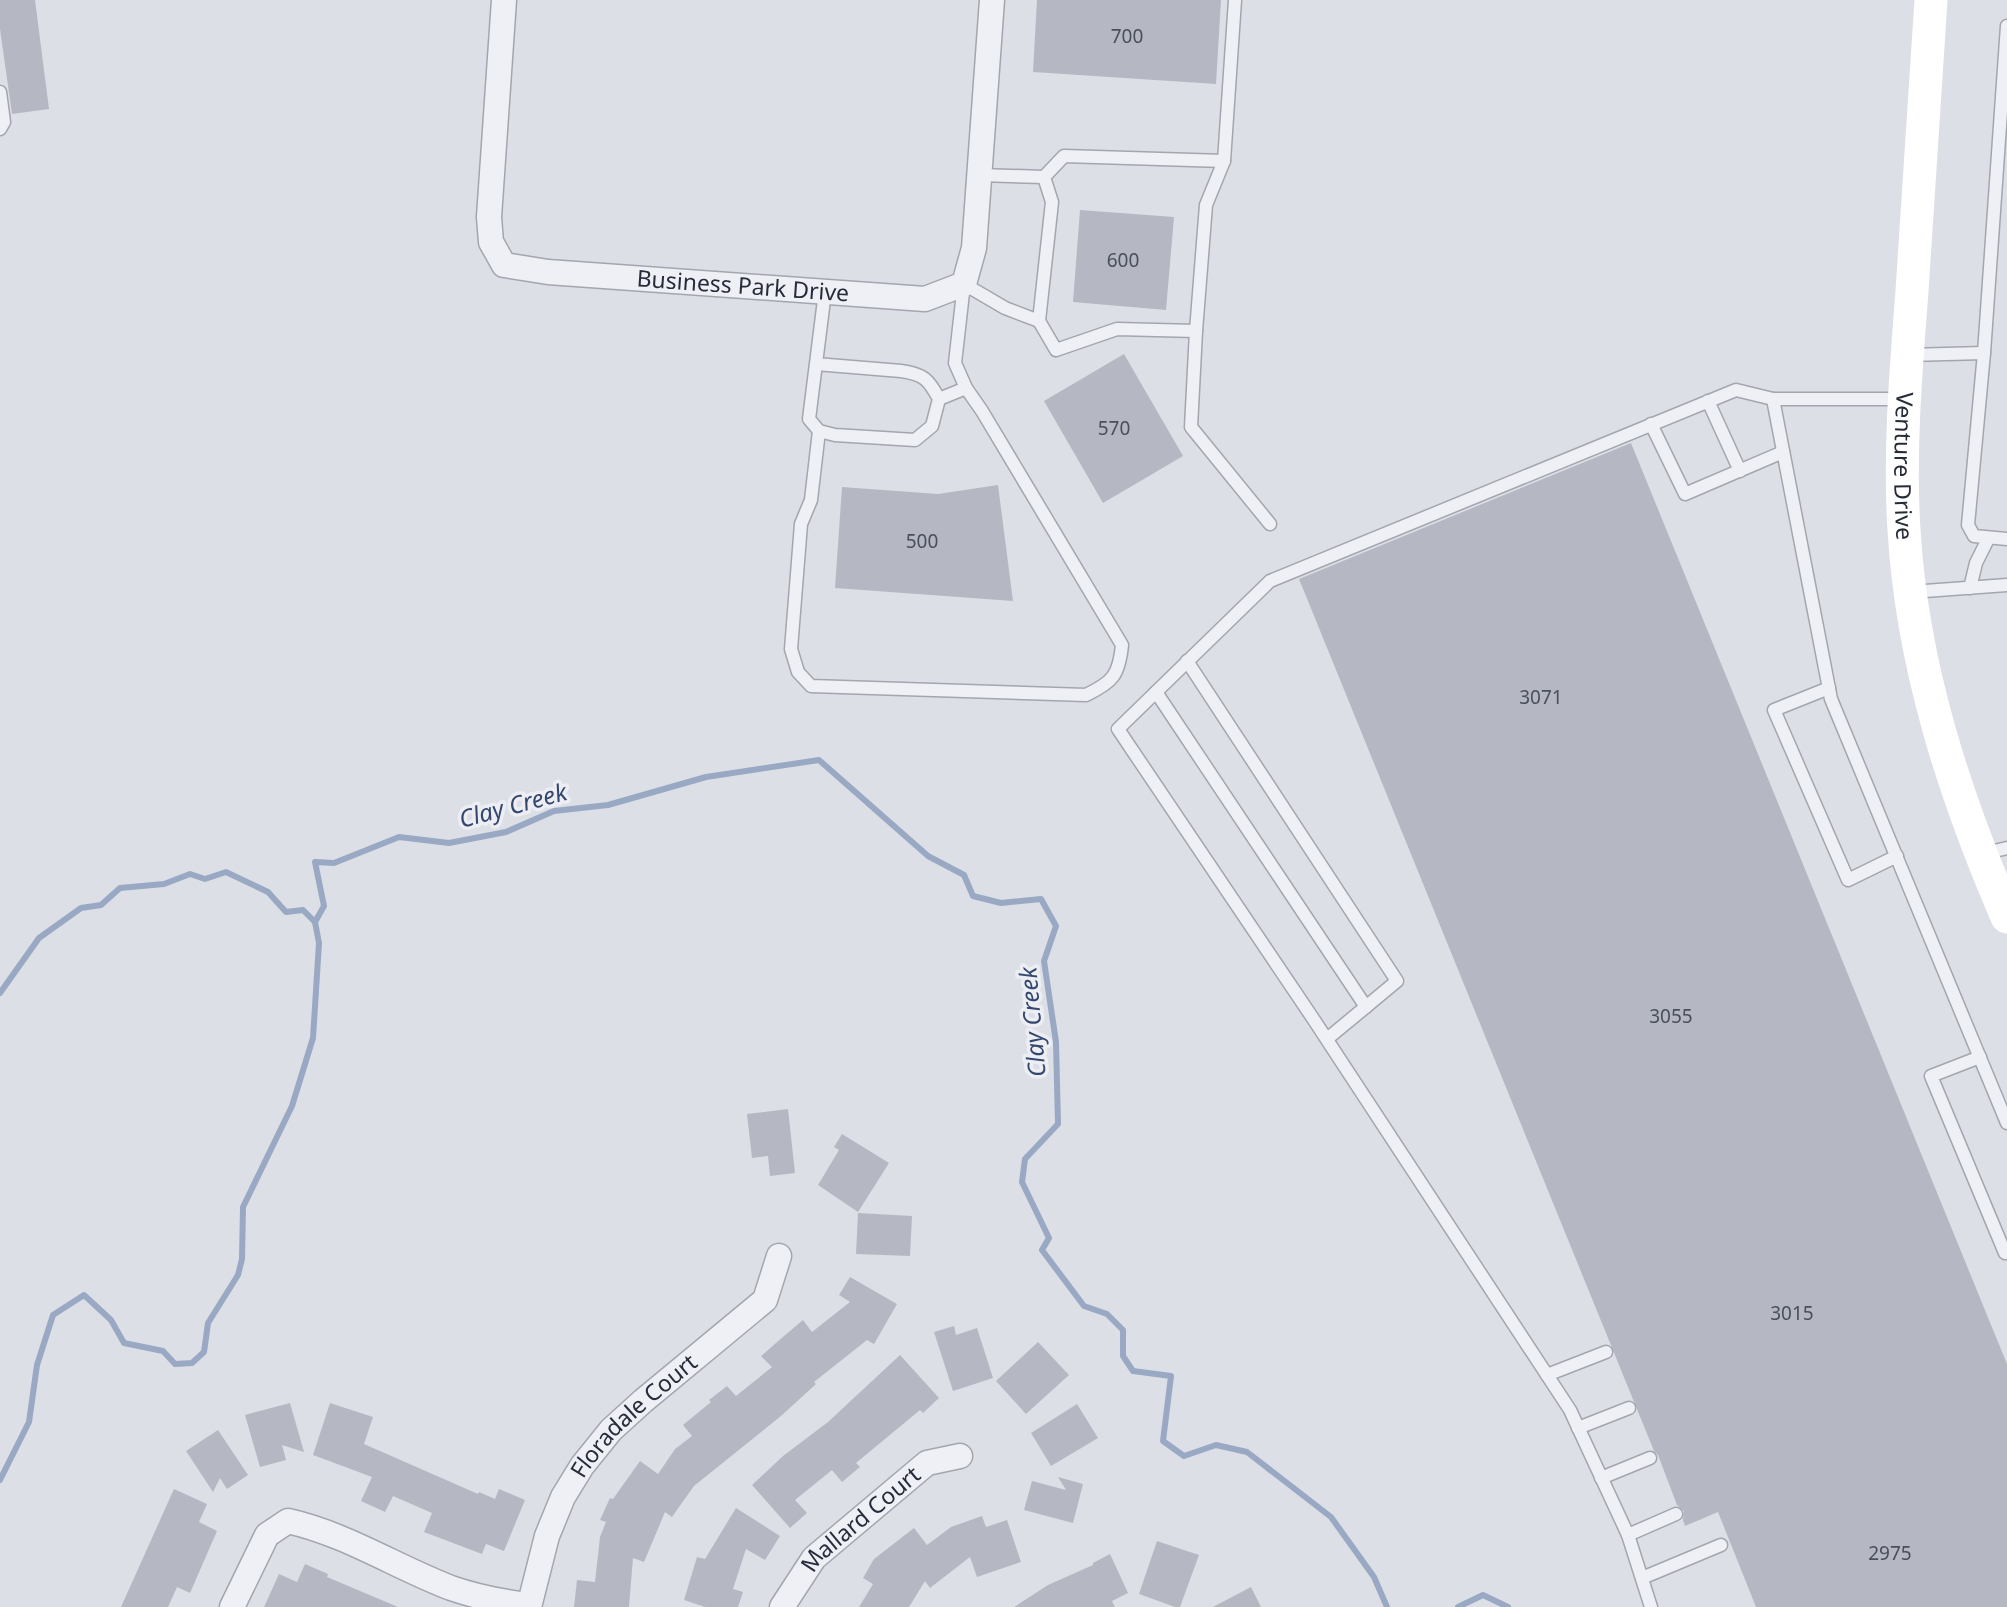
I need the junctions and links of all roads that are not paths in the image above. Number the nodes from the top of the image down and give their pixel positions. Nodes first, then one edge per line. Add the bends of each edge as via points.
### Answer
1 (504, 0) edge
2 (992, 0) edge
3 (1235, 0) edge
4 (1931, 0) edge
5 (2007, 26) edge
6 (0, 92) edge
7 (0, 128) edge
8 (1224, 161) junction
9 (980, 175) junction
10 (1044, 177) junction
11 (964, 284) junction
12 (824, 292) junction
13 (1039, 321) junction
14 (1196, 331) junction
15 (1984, 353) junction
16 (1907, 355) junction
17 (816, 363) junction
18 (966, 388) junction
19 (1904, 398) junction
20 (939, 399) junction
21 (1773, 399) junction
22 (1708, 401) junction
23 (1651, 424) junction
24 (820, 431) junction
25 (1783, 452) junction
26 (1740, 471) junction
27 (1270, 524) dead end
28 (1988, 539) junction
29 (2007, 539) edge
30 (2007, 584) edge
31 (1970, 588) junction
32 (1911, 592) junction
33 (1187, 661) junction
34 (1829, 688) junction
35 (1156, 692) junction
36 (1994, 851) edge
37 (1896, 856) junction
38 (2007, 917) edge
39 (1366, 1007) junction
40 (1327, 1039) junction
41 (1980, 1057) junction
42 (2007, 1123) edge
43 (2007, 1252) edge
44 (779, 1256) dead end
45 (1606, 1352) dead end
46 (1547, 1375) junction
47 (1629, 1408) dead end
48 (1578, 1428) junction
49 (960, 1456) dead end
50 (1650, 1458) dead end
51 (1601, 1478) junction
52 (1676, 1514) dead end
53 (1628, 1535) junction
54 (1721, 1545) dead end
55 (1642, 1578) junction
56 (529, 1606) edge
57 (232, 1607) edge
58 (782, 1607) edge
59 (1651, 1607) edge

1 - 12 street, Business Park Drive via 489,217 491,242 504,265
2 - 9 street
3 - 8 lane
4 - 16 street, Venture Drive
5 - 15 lane
6 - 7 lane via 4,122
8 - 10 lane via 1064,156
8 - 14 lane via 1206,205
9 - 10 lane
9 - 11 street via 975,248
10 - 13 lane via 1052,202
11 - 12 street, Business Park Drive via 925,299
11 - 13 lane
11 - 18 lane via 956,363
12 - 17 lane
13 - 14 lane via 1056,350 1117,329
14 - 27 lane via 1191,427
15 - 16 lane
15 - 28 lane via 1968,525 1974,536
16 - 19 street, Venture Drive
17 - 20 lane via 914,373 929,381
17 - 24 lane via 809,419
18 - 20 lane
18 - 24 lane via 1122,645 1120,667 1107,685 1086,695 811,685 798,672 790,649 800,535 811,500
19 - 21 lane
19 - 32 street, Venture Drive via 1904,531
20 - 24 lane via 932,426 915,440
21 - 22 lane via 1736,390
21 - 25 lane
22 - 23 lane
22 - 26 lane
23 - 26 lane via 1685,494
23 - 33 lane via 1270,581
25 - 26 lane
25 - 34 lane
28 - 29 lane
28 - 31 lane
30 - 31 lane
31 - 32 lane
32 - 36 street, Venture Drive via 1943,747
33 - 35 lane
33 - 39 lane via 1397,981
34 - 37 lane
34 - 37 lane via 1774,710 1847,880
35 - 39 lane
35 - 40 lane via 1118,729
36 - 38 street, Venture Drive
37 - 41 lane
39 - 40 lane
40 - 46 lane
41 - 42 lane
41 - 43 lane via 1931,1076
44 - 56 street, Floradale Court via 765,1300 611,1430 582,1466 547,1536
45 - 46 lane
46 - 48 lane
47 - 48 lane
48 - 51 lane
49 - 58 street, Mallard Court via 927,1463 814,1558
50 - 51 lane
51 - 53 lane
52 - 53 lane
53 - 55 lane
54 - 55 lane
55 - 59 lane
56 - 57 street via 451,1588 316,1527 288,1521 267,1535

